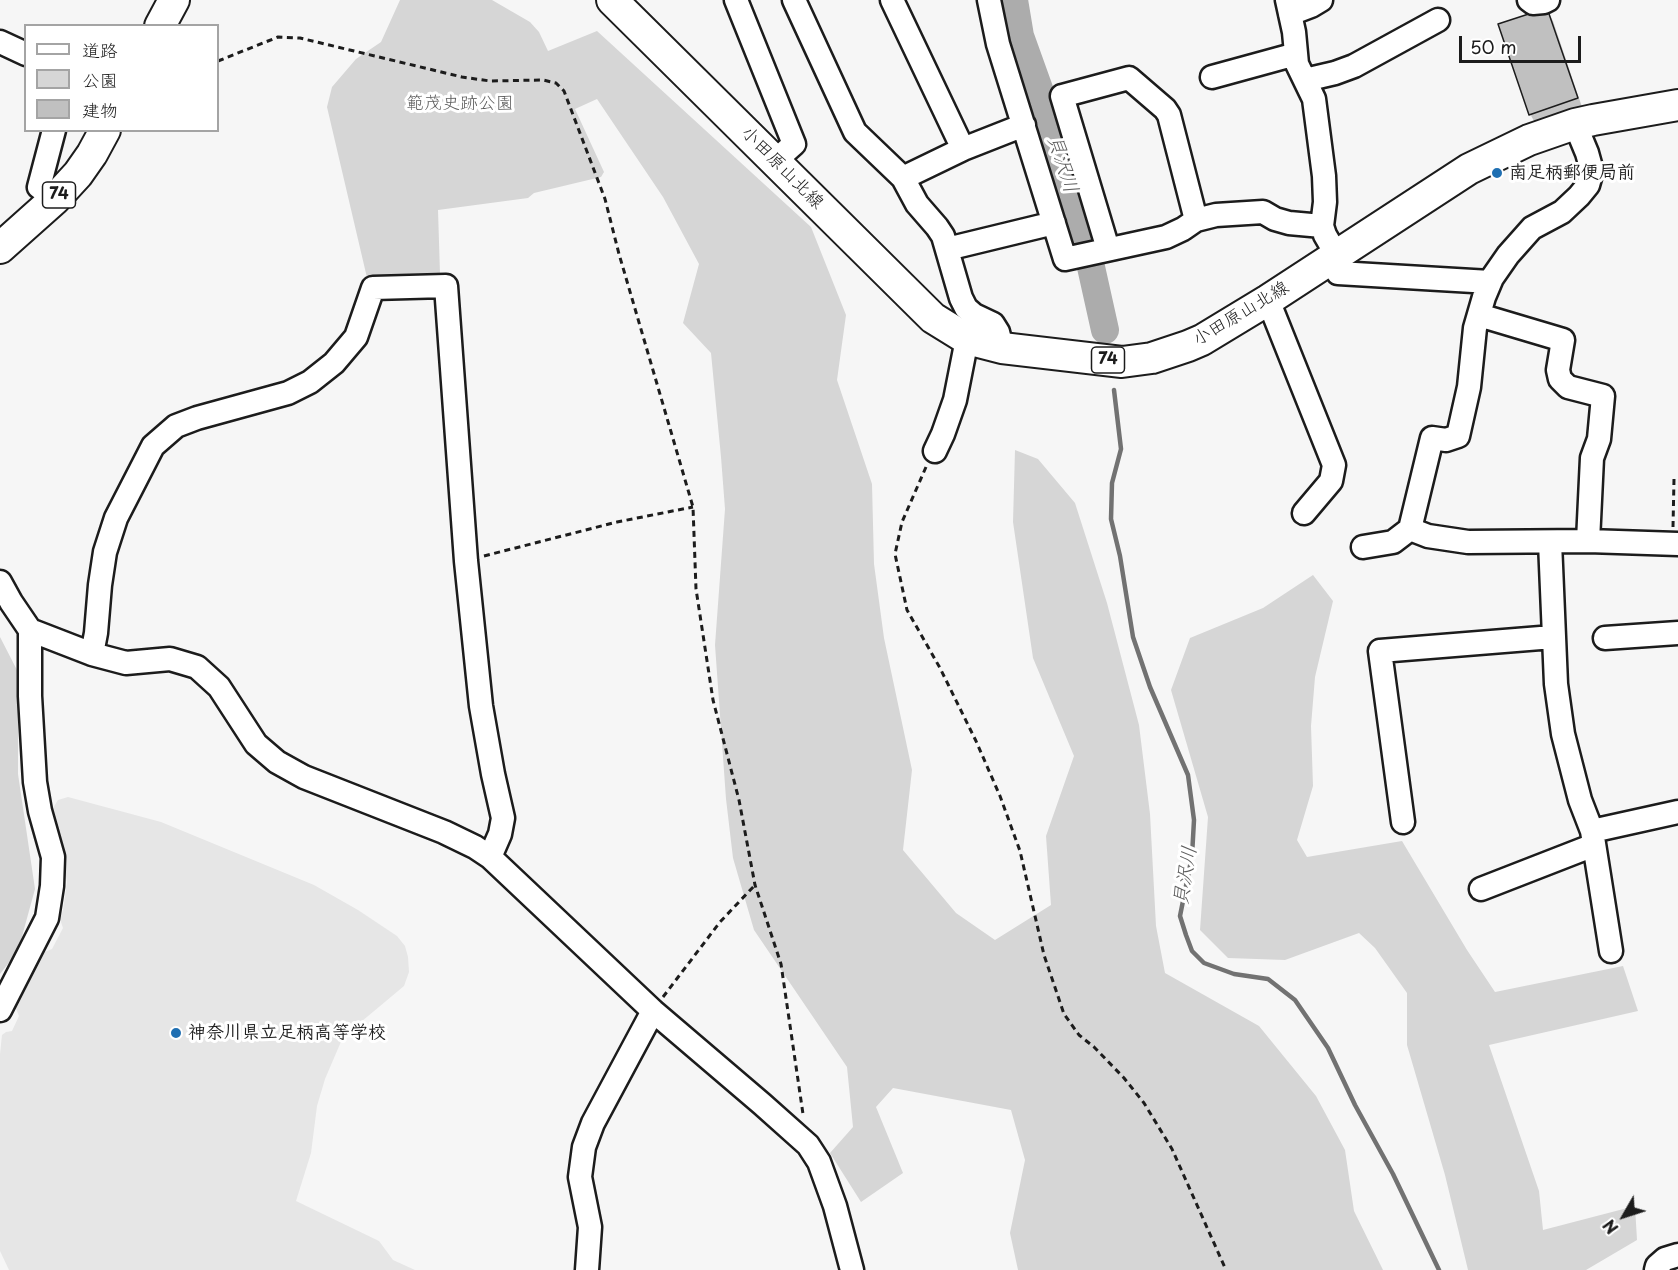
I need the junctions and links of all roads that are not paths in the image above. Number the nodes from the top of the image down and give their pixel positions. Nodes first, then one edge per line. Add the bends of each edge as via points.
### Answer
1 (174, 0) edge
2 (612, 0) edge
3 (736, 0) edge
4 (794, 0) edge
5 (892, 0) edge
6 (989, 0) edge
7 (1320, 0) edge
8 (1529, 0) edge
9 (1548, 0) edge
10 (1288, 7) edge
11 (1438, 20) dead end
12 (161, 24) edge
13 (0, 42) edge
14 (24, 53) edge
15 (1296, 54) junction
16 (1212, 77) dead end
17 (1305, 80) junction
18 (1678, 105) edge
19 (1575, 124) junction
20 (1024, 125) junction
21 (53, 132) edge
22 (104, 132) edge
23 (963, 149) junction
24 (775, 161) junction
25 (903, 178) junction
26 (55, 199) junction
27 (1196, 220) junction
28 (1054, 223) junction
29 (1322, 226) junction
30 (0, 248) edge
31 (947, 249) junction
32 (1108, 249) junction
33 (1333, 256) junction
34 (1490, 282) junction
35 (1268, 300) junction
36 (1479, 315) junction
37 (967, 339) junction
38 (1002, 348) junction
39 (935, 451) road end
40 (1304, 513) dead end
41 (1410, 529) junction
42 (1588, 541) junction
43 (1550, 542) junction
44 (1675, 544) edge
45 (1363, 547) dead end
46 (0, 582) edge
47 (30, 630) junction
48 (1678, 633) edge
49 (1553, 637) junction
50 (1605, 638) dead end
51 (92, 654) junction
52 (1678, 812) edge
53 (1402, 822) dead end
54 (1593, 838) junction
55 (490, 856) junction
56 (1481, 889) dead end
57 (1611, 951) dead end
58 (0, 1010) edge
59 (653, 1011) junction
60 (1678, 1255) edge
61 (587, 1270) edge
62 (852, 1270) edge
63 (1656, 1270) edge

1 - 12 main road
2 - 24 main road, 小田原山北線 / 74
3 - 24 street via 794,144
4 - 25 street via 855,132
5 - 23 street
6 - 20 street
7 - 10 street via 1311,6
8 - 9 street
10 - 15 street
11 - 17 street via 1354,66
13 - 14 street
15 - 16 street
15 - 17 street
17 - 29 street via 1314,99 1324,176
18 - 19 main road, 小田原山北線 / 74
19 - 33 main road, 小田原山北線 / 74 via 1529,140 1469,169
19 - 34 street via 1592,171 1588,185 1562,212 1532,228
20 - 23 street
20 - 28 street
21 - 26 street via 39,187
22 - 26 main road, 74 via 78,174
23 - 25 street
24 - 37 main road, 小田原山北線 / 74 via 933,318
25 - 31 street via 917,204 938,227
26 - 30 main road, 74
27 - 29 street via 1256,211 1289,223
27 - 32 street via 1166,237
27 - 32 street via 1165,109 1129,78 1062,96
28 - 31 street
28 - 32 street via 1065,259
29 - 33 street
31 - 38 street via 966,308 993,324
33 - 34 street via 1338,273
33 - 35 main road, 小田原山北線 / 74
34 - 36 street
35 - 38 main road, 小田原山北線 / 74 via 1202,340 1152,358 1122,362
35 - 40 street via 1334,465 1331,481
36 - 41 street via 1458,436 1446,440 1432,438
36 - 42 street via 1563,340 1560,379 1568,387 1604,396 1599,439 1592,458
37 - 38 main road, 小田原山北線 / 74
37 - 39 street via 955,400
41 - 43 street via 1468,542
41 - 45 street via 1393,542
42 - 43 street
42 - 44 street
43 - 49 street
46 - 47 street
47 - 51 street
47 - 58 street via 35,782 53,857 52,886 47,918
48 - 50 street
49 - 53 street via 1380,651
49 - 54 street via 1563,734
51 - 55 street via 126,663 170,658 197,667 219,687 256,744 277,762 304,777 444,832
51 - 55 street via 105,552 116,518 153,447 176,426 288,393 310,382 334,363 356,337 373,288 446,286 481,706 503,818
52 - 54 street
54 - 56 street
54 - 57 street
55 - 59 street
59 - 61 street via 592,1123 584,1147 580,1177 590,1227
59 - 62 street via 808,1145 819,1162 835,1206
60 - 63 street via 1665,1259

